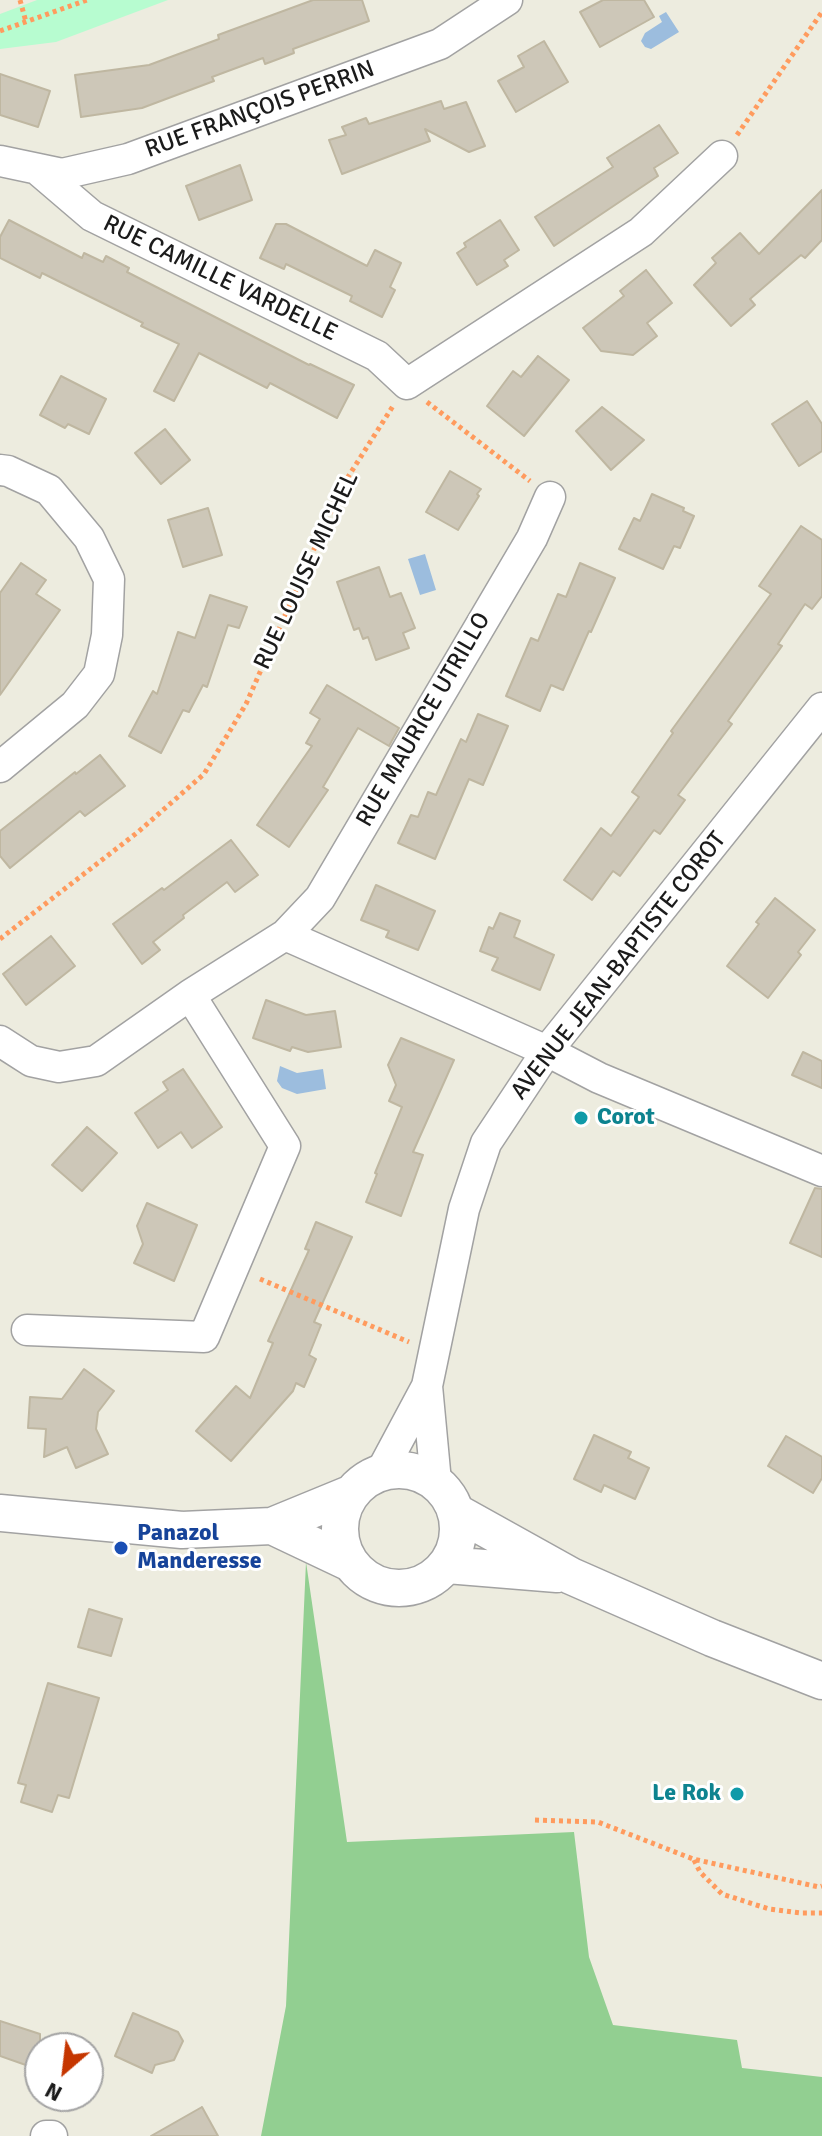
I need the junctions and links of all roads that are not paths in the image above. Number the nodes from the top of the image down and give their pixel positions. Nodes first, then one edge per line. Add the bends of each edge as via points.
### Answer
1 (507, 0) edge
2 (722, 156) road end
3 (0, 161) edge
4 (37, 169) junction
5 (0, 470) edge
6 (550, 497) road end
7 (822, 708) edge
8 (0, 767) edge
9 (285, 935) junction
10 (190, 995) junction
11 (0, 1041) edge
12 (547, 1051) junction
13 (822, 1171) edge
14 (27, 1330) dead end
15 (427, 1386) junction
16 (381, 1472) junction
17 (436, 1482) junction
18 (350, 1494) junction
19 (456, 1512) junction
20 (0, 1513) edge
21 (272, 1526) junction
22 (350, 1563) junction
23 (447, 1565) junction
24 (571, 1576) junction
25 (822, 1681) edge

1 - 4 street, RUE FRANÇOIS PERRIN via 440,44 128,159 62,174
2 - 4 street, RUE CAMILLE VARDELLE via 641,232 407,384 377,356 92,216
3 - 4 street, RUE FRANÇOIS PERRIN
5 - 8 street via 49,490 89,538 109,579 99,674 75,705
6 - 9 street, RUE MAURICE UTRILLO via 532,538 320,898
7 - 12 street, AVENUE JEAN-BAPTISTE COROT
9 - 10 street, RUE MAURICE UTRILLO
9 - 12 street
10 - 11 street, RUE MAURICE UTRILLO via 96,1061 59,1067 31,1061
10 - 14 street via 285,1146 204,1337
12 - 13 street
12 - 15 street, AVENUE JEAN-BAPTISTE COROT via 486,1143 464,1209
15 - 16 street, AVENUE JEAN-BAPTISTE COROT
15 - 17 street, AVENUE JEAN-BAPTISTE COROT
16 - 17 street via 419,1472
16 - 18 street
17 - 19 street
18 - 21 street
18 - 22 street via 339,1529
19 - 23 street via 459,1531
19 - 24 street
20 - 21 street via 182,1530
21 - 22 street
22 - 23 street via 390,1590 417,1587
23 - 24 street
24 - 25 street

